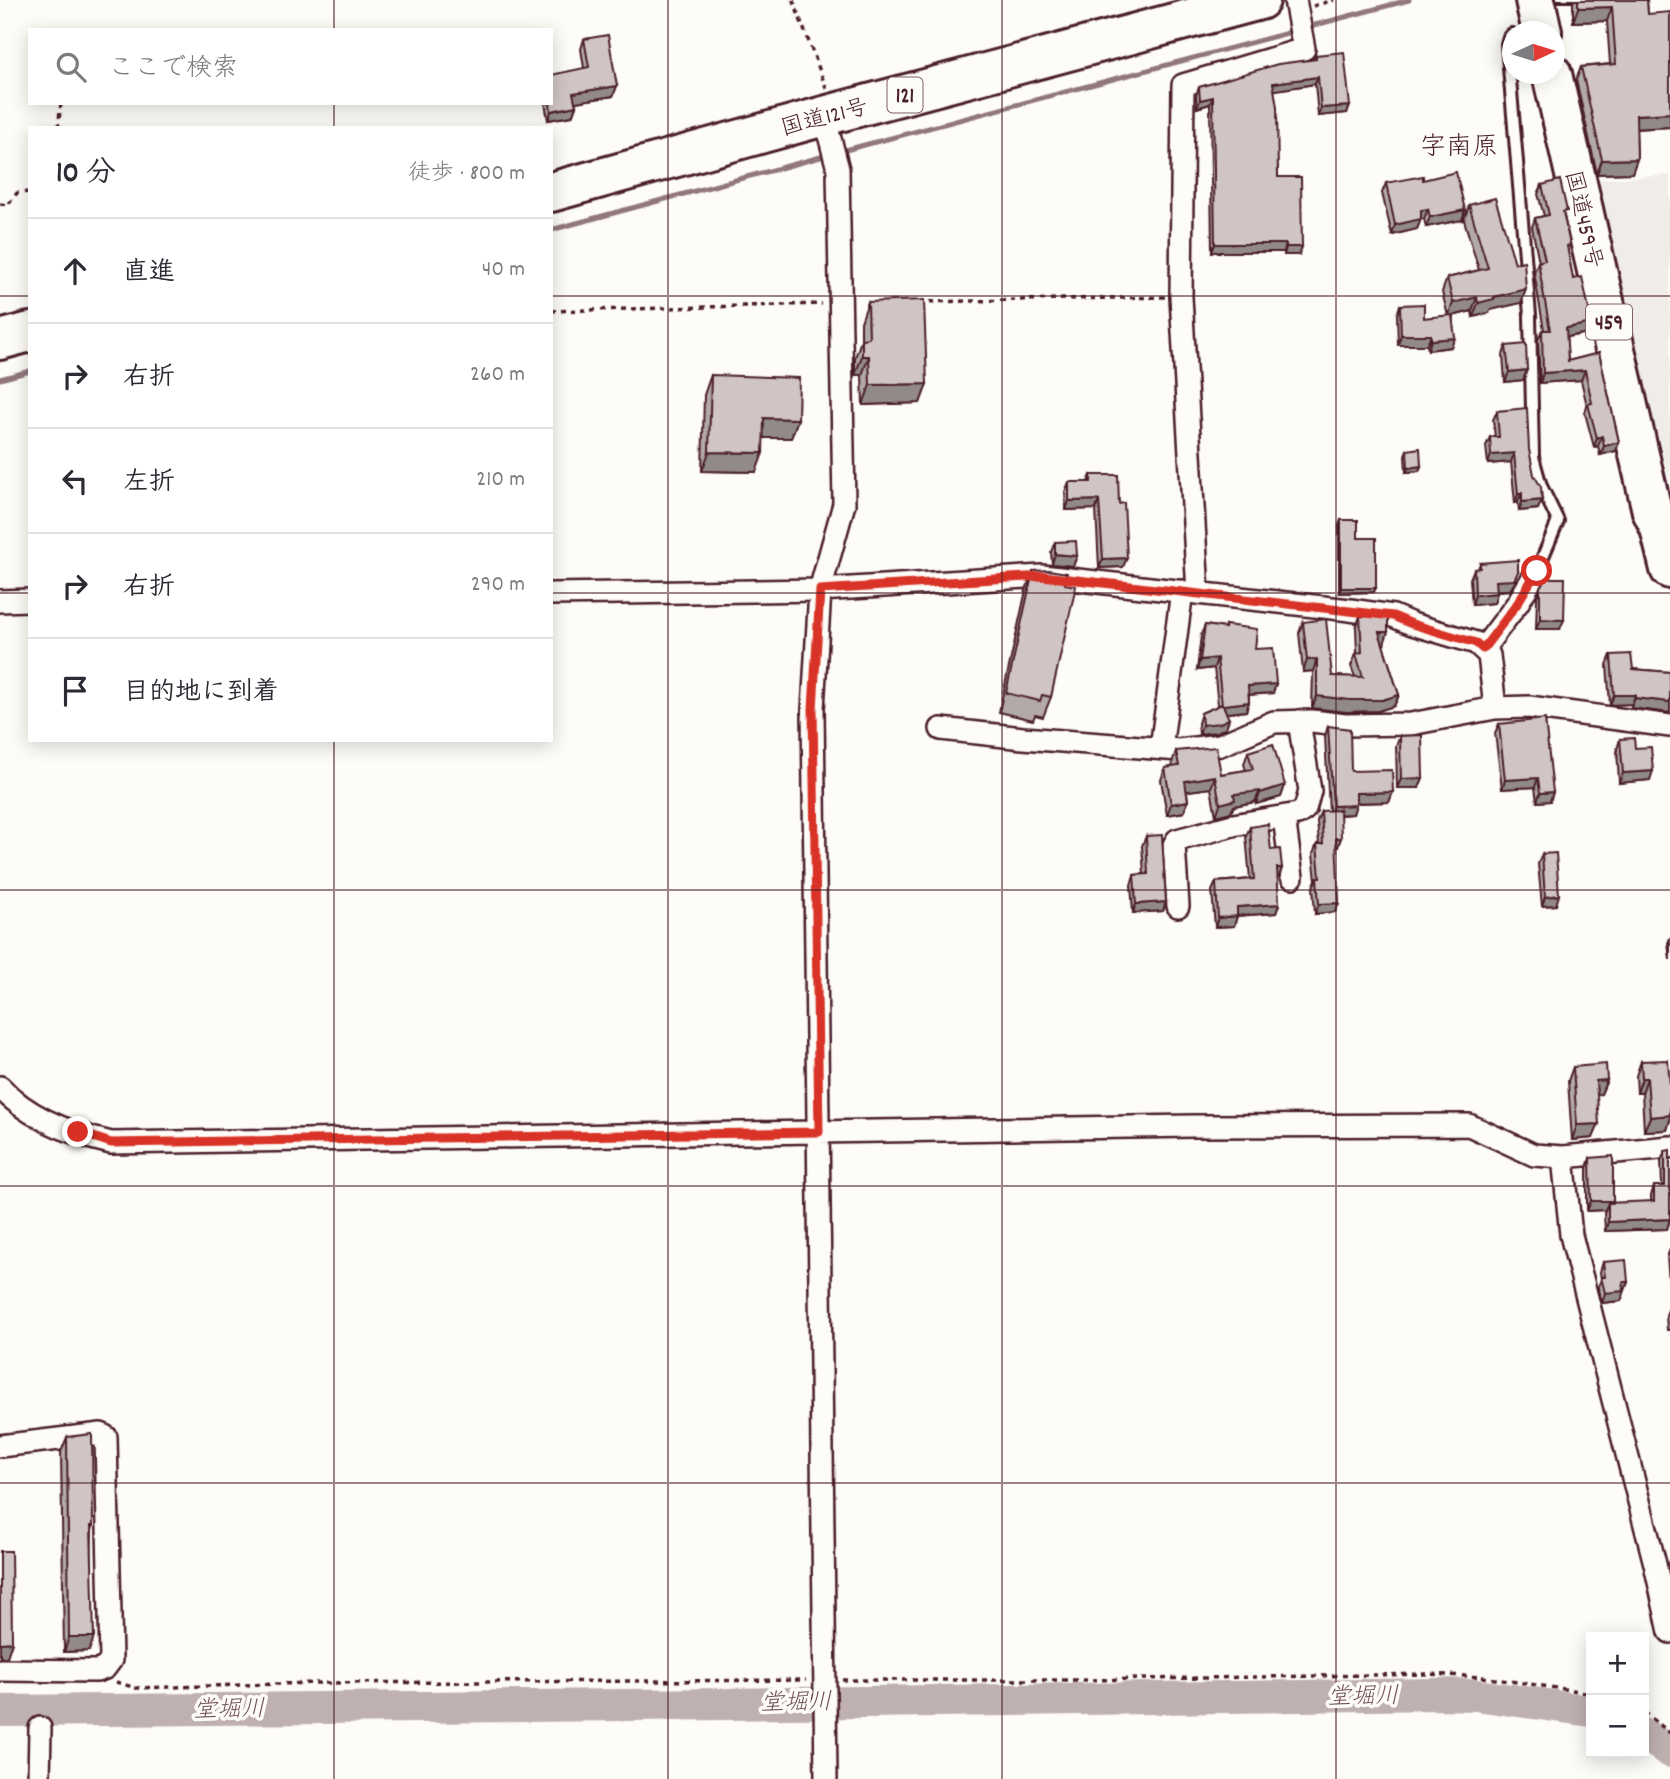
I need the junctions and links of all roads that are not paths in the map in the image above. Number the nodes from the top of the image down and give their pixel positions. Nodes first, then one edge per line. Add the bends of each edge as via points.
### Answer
1 (1260, 0) edge
2 (1295, 0) edge
3 (1510, 84) edge
4 (1554, 84) edge
5 (829, 115) junction
6 (553, 191) edge
7 (28, 333) edge
8 (0, 340) edge
9 (1665, 528) edge
10 (1670, 569) edge
11 (1537, 571) joint
12 (820, 590) junction
13 (1190, 592) junction
14 (553, 594) edge
15 (28, 600) edge
16 (0, 601) edge
17 (1483, 649) junction
18 (1495, 708) junction
19 (1299, 721) junction
20 (1670, 726) edge
21 (941, 729) dead end
22 (1161, 748) junction
23 (1284, 817) junction
24 (1292, 877) dead end
25 (1178, 906) dead end
26 (0, 1087) edge
27 (819, 1132) junction
28 (1670, 1147) edge
29 (1563, 1157) junction
30 (0, 1446) edge
31 (1670, 1632) edge
32 (0, 1670) edge
33 (40, 1728) dead end
34 (39, 1779) edge
35 (826, 1779) edge

1 - 5 highway, 国道121号 / 121
2 - 13 street via 1304,49 1183,85 1181,297
3 - 11 lane via 1530,315 1533,457 1558,521
4 - 9 highway, 国道459号 / 459 via 1652,511
5 - 6 highway, 国道121号 / 121
5 - 12 street via 838,169 844,504
7 - 8 highway
9 - 10 highway, 国道459号 / 459
11 - 17 street
12 - 13 street via 1042,576
12 - 14 street
12 - 27 street via 813,709
13 - 17 street via 1393,616
13 - 22 street
15 - 16 street
17 - 18 street via 1489,655
18 - 19 street via 1411,724
18 - 20 street via 1529,707
19 - 22 street via 1274,722 1220,745
19 - 23 street via 1308,804 1306,810
21 - 22 street
23 - 24 street
23 - 25 street via 1177,840
26 - 27 street via 52,1123 111,1143
27 - 29 street via 1469,1125 1534,1155
27 - 35 street
28 - 29 street
29 - 31 street via 1572,1235
30 - 32 street via 106,1437 111,1660 97,1671
33 - 34 street

